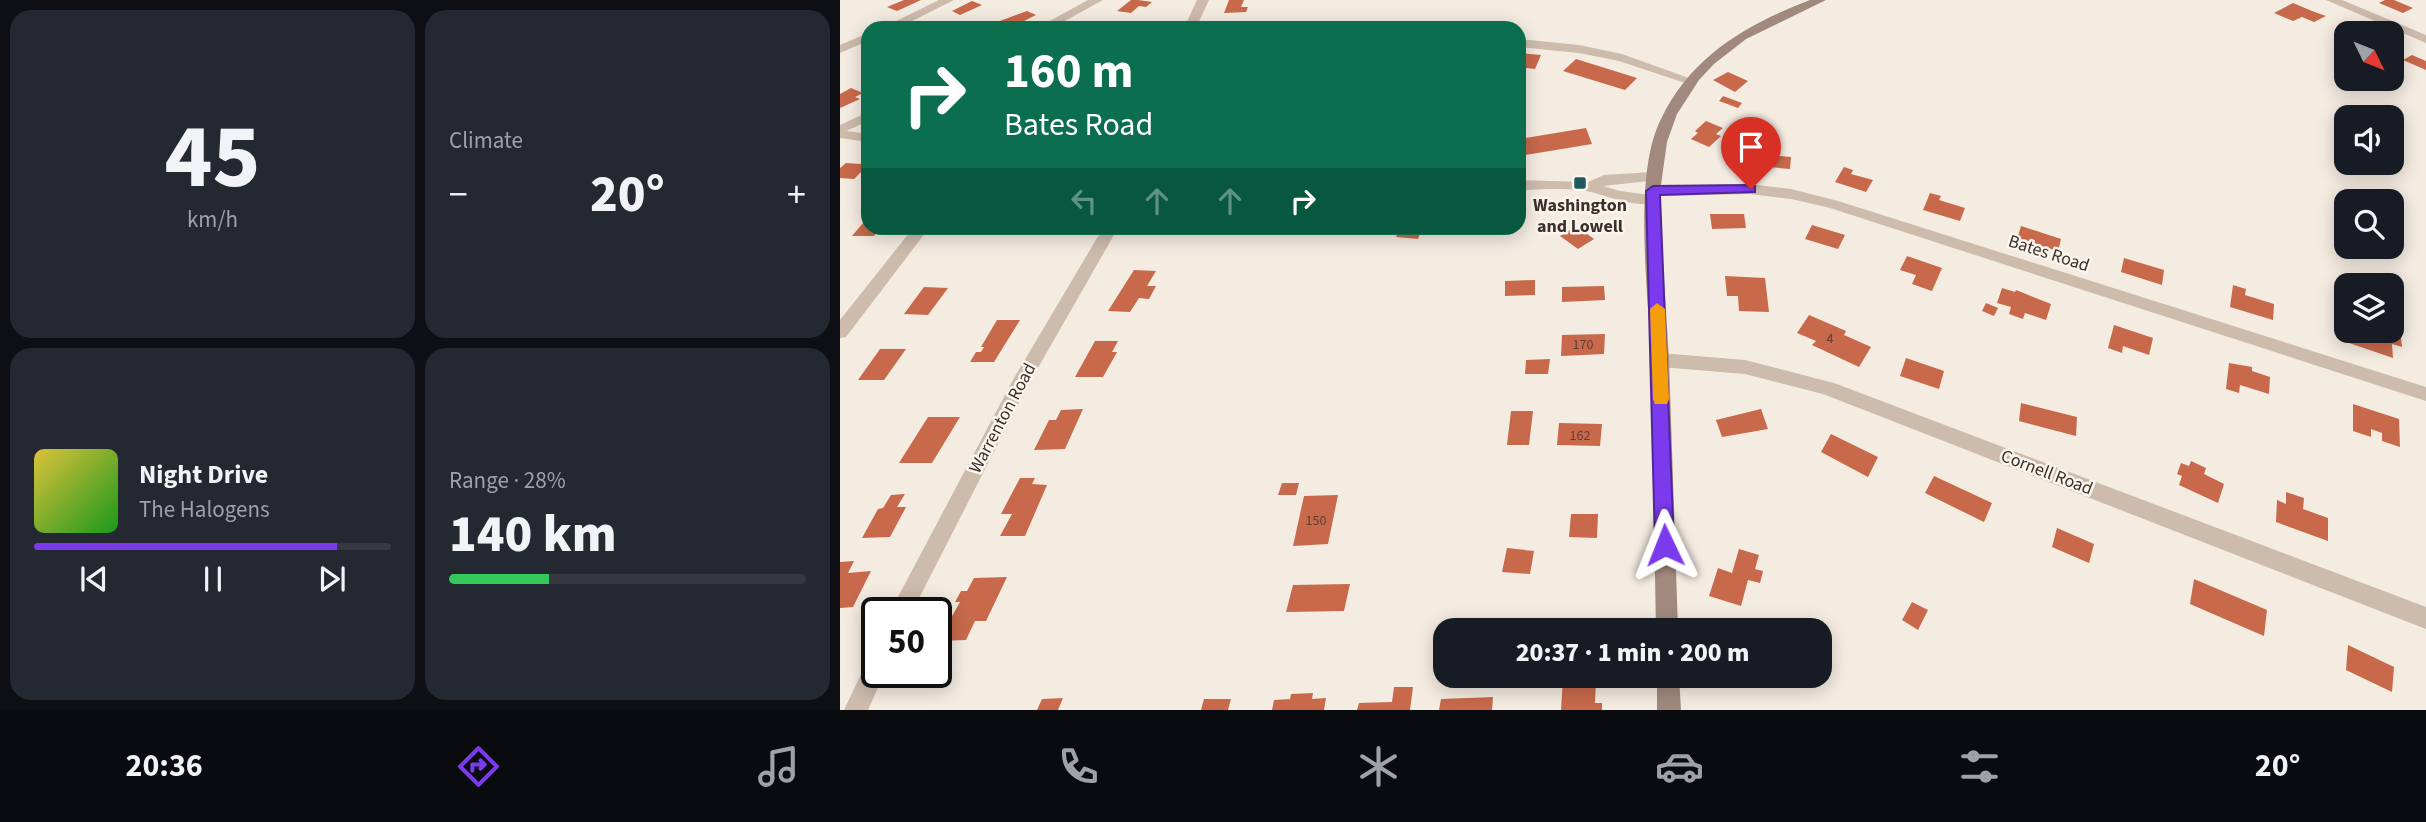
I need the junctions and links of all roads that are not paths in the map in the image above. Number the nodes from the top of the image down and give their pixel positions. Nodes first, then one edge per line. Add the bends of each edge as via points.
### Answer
1 (948, 0) edge
2 (1097, 0) edge
3 (1203, 0) edge
4 (1820, 0) edge
5 (2332, 0) edge
6 (903, 21) edge
7 (1056, 21) edge
8 (1193, 21) edge
9 (2426, 39) edge
10 (861, 40) edge
11 (1526, 44) edge
12 (840, 49) edge
13 (1691, 81) junction
14 (861, 120) edge
15 (840, 132) edge
16 (861, 136) edge
17 (1526, 185) edge
18 (1590, 187) junction
19 (1652, 189) junction
20 (916, 235) edge
21 (1106, 235) edge
22 (840, 332) edge
23 (1660, 360) junction
24 (2426, 394) edge
25 (909, 597) edge
26 (1667, 618) edge
27 (2426, 618) edge
28 (866, 688) edge
29 (1668, 688) edge
30 (856, 710) edge
31 (1669, 710) edge

1 - 6 street
2 - 7 street
3 - 8 street
4 - 13 main road via 1746,32 1725,46
5 - 9 street
10 - 12 street
11 - 13 street via 1622,58
13 - 19 main road via 1665,124
14 - 15 street
15 - 16 street
17 - 18 street
18 - 19 street via 1619,196
18 - 19 street via 1604,180
19 - 23 main road
19 - 24 street, Bates Road via 1751,189 1823,202
20 - 22 street
21 - 25 street, Warrenton Road via 1020,383
23 - 26 main road
23 - 27 street, Cornell Road via 1717,361 1828,388
28 - 30 street
29 - 31 main road

